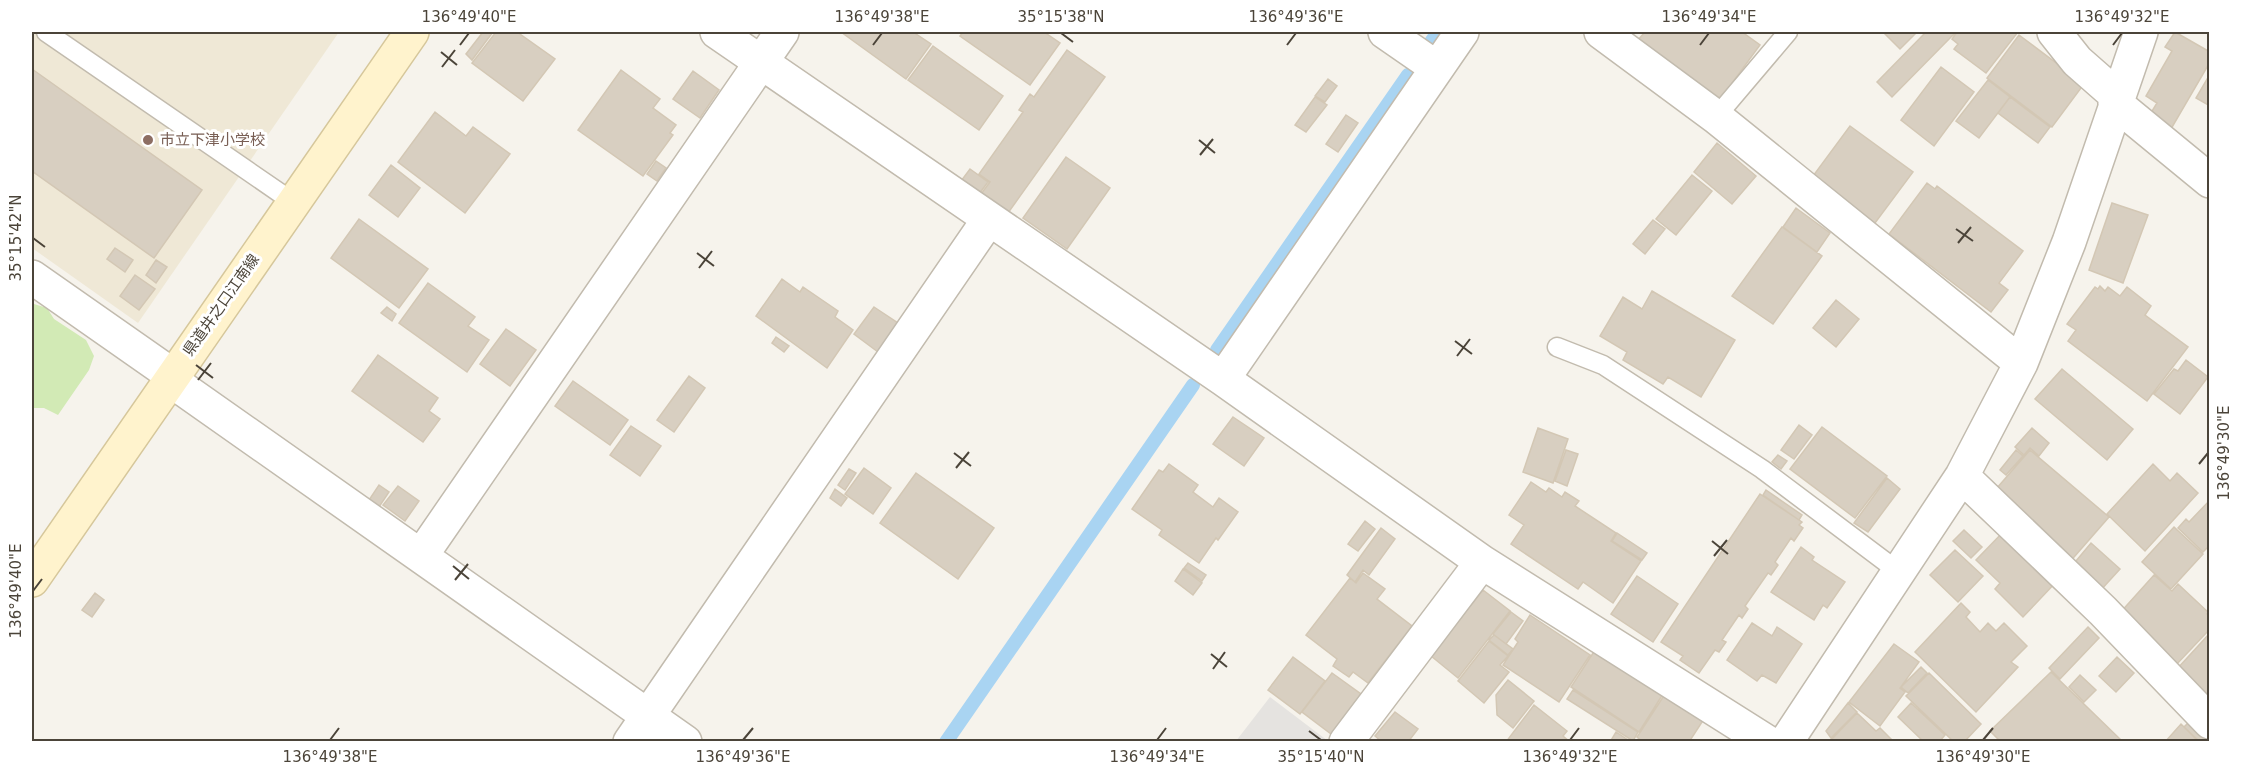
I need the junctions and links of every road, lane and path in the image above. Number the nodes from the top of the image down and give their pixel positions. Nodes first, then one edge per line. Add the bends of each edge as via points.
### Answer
1 (46, 32) edge
2 (412, 32) edge
3 (717, 32) edge
4 (782, 32) edge
5 (1385, 32) edge
6 (1462, 32) edge
7 (1601, 32) edge
8 (1788, 32) edge
9 (2054, 32) edge
10 (2141, 32) edge
11 (761, 62) junction
12 (1437, 68) junction
13 (2116, 100) junction
14 (1716, 117) junction
15 (2210, 181) edge
16 (293, 202) junction
17 (989, 219) junction
18 (32, 277) edge
19 (1557, 347) dead end
20 (2022, 363) junction
21 (171, 377) junction
22 (1223, 379) junction
23 (1962, 476) junction
24 (421, 555) junction
25 (1482, 562) junction
26 (1899, 572) junction
27 (32, 580) edge
28 (2210, 722) edge
29 (639, 729) edge
30 (684, 741) edge
31 (1346, 741) edge
32 (1767, 741) edge
33 (1786, 741) edge

1 - 16 lane
2 - 16 main road, 県道井之口江南線
3 - 11 street
4 - 11 street
5 - 12 street
6 - 12 street
7 - 14 street
8 - 14 lane
9 - 13 street
10 - 13 street
11 - 17 street
11 - 24 street
12 - 22 street
13 - 15 street
13 - 20 street via 2069,242
14 - 20 street
16 - 21 main road, 県道井之口江南線
17 - 22 street
17 - 29 street
18 - 21 street
19 - 26 lane via 1602,365 1762,469
20 - 23 street
21 - 24 street
21 - 27 main road, 県道井之口江南線
22 - 25 street
23 - 26 street
23 - 28 street via 2103,611
24 - 29 street
25 - 31 street
25 - 32 street
26 - 33 street
29 - 30 street

